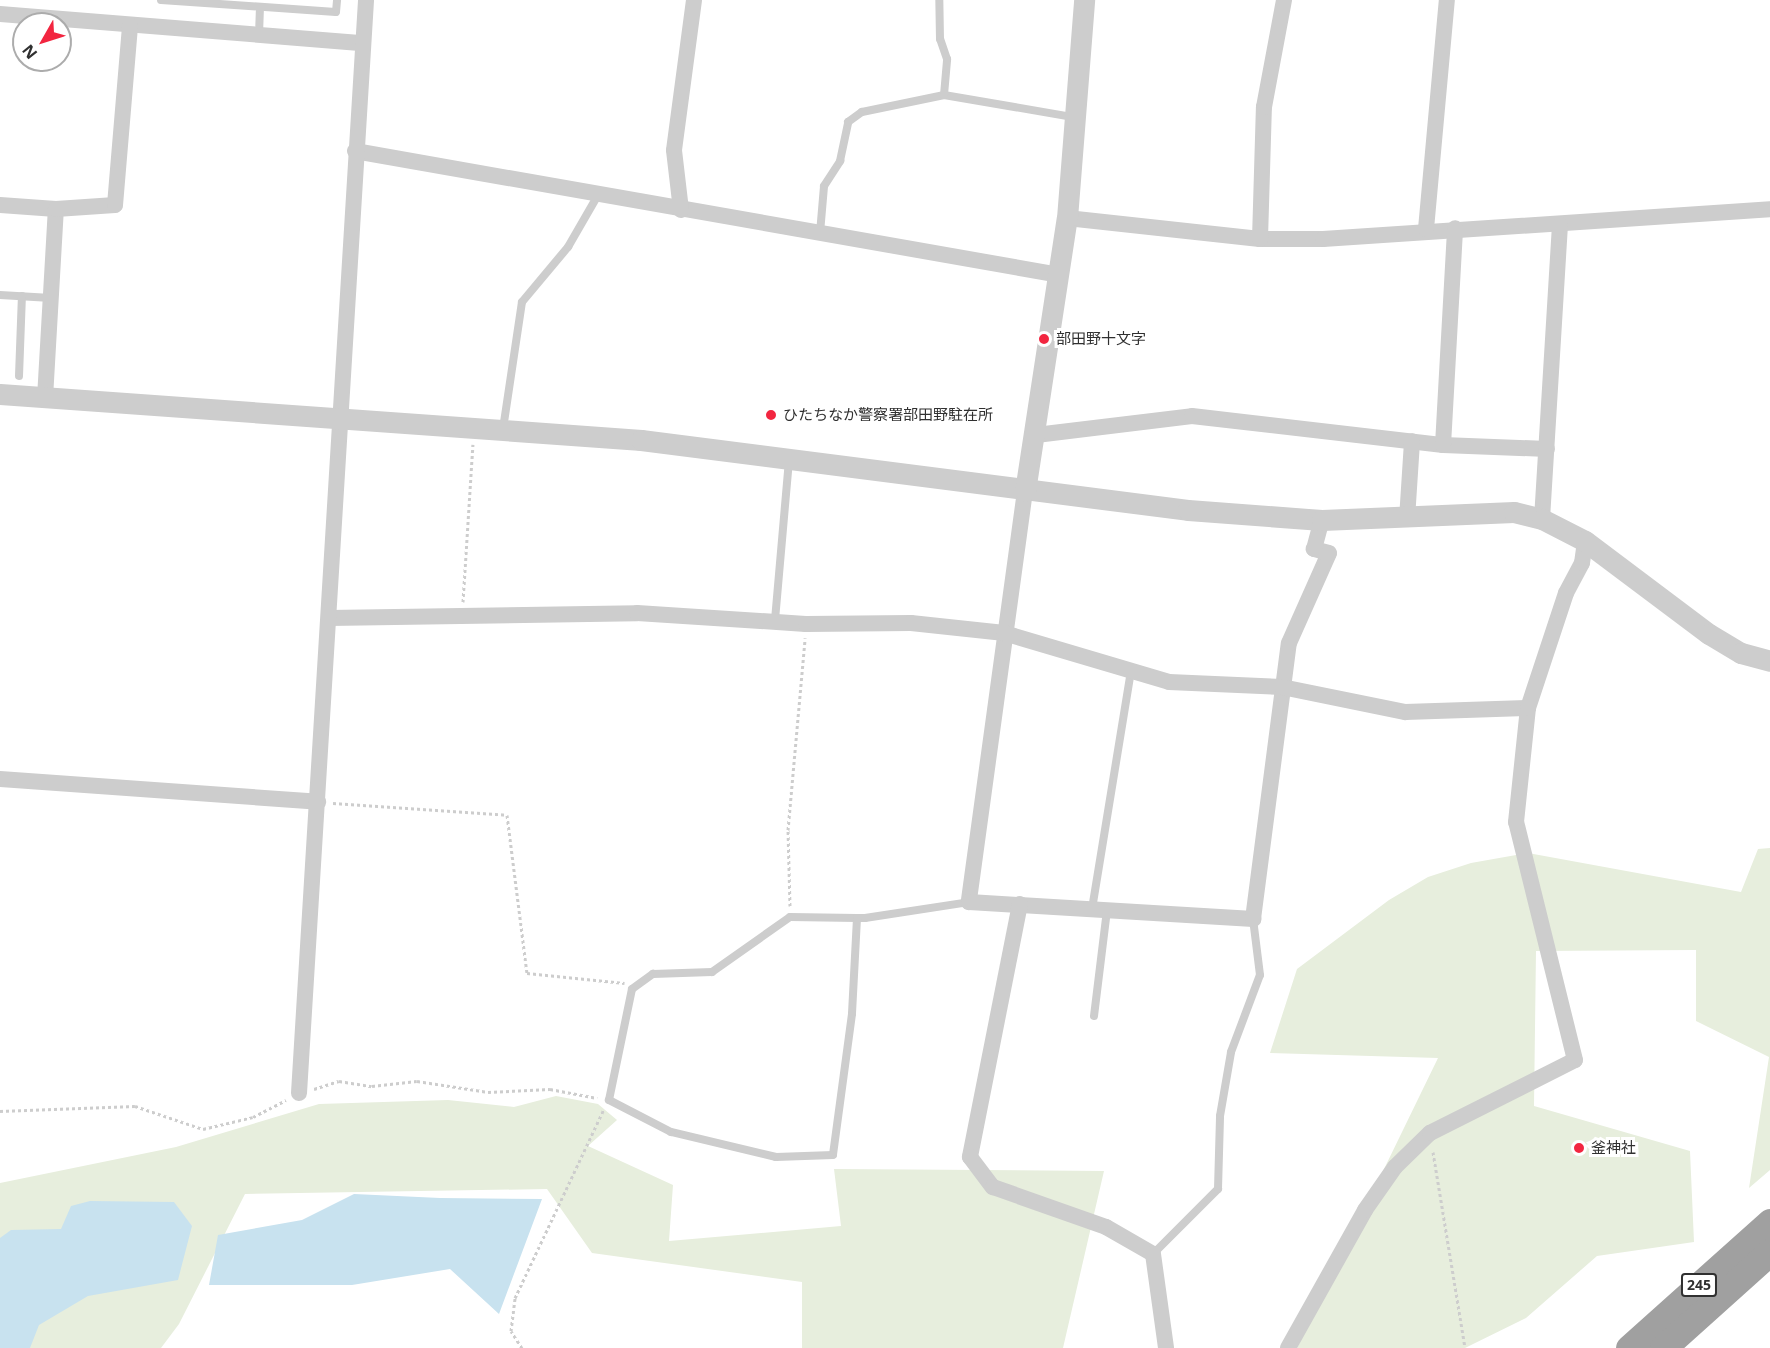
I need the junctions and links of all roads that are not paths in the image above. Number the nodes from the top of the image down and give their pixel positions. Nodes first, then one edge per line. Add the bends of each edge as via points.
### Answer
1 (161, 0) edge
2 (337, 0) edge
3 (366, 0) edge
4 (694, 0) edge
5 (939, 0) edge
6 (1084, 0) edge
7 (1284, 0) edge
8 (1447, 0) edge
9 (260, 7) junction
10 (0, 14) edge
11 (129, 26) junction
12 (259, 35) junction
13 (363, 43) junction
14 (944, 95) junction
15 (1074, 117) junction
16 (355, 151) junction
17 (598, 195) junction
18 (0, 205) edge
19 (1770, 208) edge
20 (56, 209) junction
21 (681, 210) junction
22 (1067, 218) junction
23 (1560, 225) junction
24 (1455, 228) junction
25 (1426, 229) junction
26 (820, 234) junction
27 (1260, 238) junction
28 (1060, 276) junction
29 (0, 295) edge
30 (22, 296) junction
31 (51, 298) junction
32 (19, 376) dead end
33 (0, 394) edge
34 (45, 398) junction
35 (338, 418) junction
36 (503, 430) junction
37 (1036, 435) junction
38 (1412, 441) junction
39 (1443, 446) junction
40 (1547, 450) junction
41 (789, 460) junction
42 (1025, 491) junction
43 (1407, 519) junction
44 (1542, 519) junction
45 (1322, 520) junction
46 (1585, 541) junction
47 (329, 618) junction
48 (775, 620) junction
49 (1004, 633) junction
50 (1770, 661) edge
51 (1131, 672) junction
52 (1281, 687) junction
53 (1528, 708) junction
54 (0, 779) edge
55 (318, 802) junction
56 (969, 902) junction
57 (1020, 904) junction
58 (1100, 909) junction
59 (857, 918) junction
60 (1253, 919) junction
61 (1094, 1017) dead end
62 (299, 1094) road end
63 (1770, 1222) edge
64 (1770, 1252) edge
65 (1153, 1254) junction
66 (1166, 1348) edge
67 (1288, 1348) edge
68 (1629, 1348) edge
69 (1663, 1348) edge

1 - 9 lane
2 - 9 lane via 336,12
3 - 13 street
4 - 21 street via 674,150
5 - 14 lane via 940,39 947,58
6 - 15 street
7 - 27 street via 1264,107
8 - 25 street
9 - 12 lane
10 - 11 street
11 - 12 street
11 - 20 street via 115,205
12 - 13 street
13 - 16 street
14 - 15 lane
14 - 26 lane via 862,112 848,122 840,161 824,186
15 - 22 street
16 - 17 street
16 - 35 street
17 - 21 street
17 - 36 lane via 568,247 522,302
18 - 20 street
19 - 23 street
20 - 31 street
21 - 26 street
22 - 27 street
22 - 28 street
23 - 24 street
23 - 40 street
24 - 25 street
24 - 39 street
25 - 27 street
26 - 28 street
28 - 37 street
29 - 30 lane
30 - 31 lane
30 - 32 lane
31 - 34 street
33 - 34 street
34 - 35 street
35 - 36 street
35 - 47 street
36 - 41 street
37 - 38 street via 1192,416
37 - 42 street
38 - 39 street
38 - 43 street
39 - 40 street
40 - 44 street
41 - 42 street
41 - 48 lane
42 - 45 street
42 - 49 street
43 - 44 street via 1488,510
43 - 45 street
44 - 46 street
45 - 52 street via 1314,549 1329,553 1289,644
46 - 50 street via 1709,634 1741,653
46 - 53 street via 1582,563 1566,593
47 - 48 street via 637,613
47 - 55 street
48 - 49 street via 806,624 911,623
49 - 51 street
49 - 56 street
51 - 52 street via 1169,682
51 - 58 lane
52 - 53 street via 1405,712
52 - 60 street
53 - 67 street via 1516,822 1575,1060 1430,1133 1395,1167 1365,1210
54 - 55 street
55 - 62 street
56 - 57 street
56 - 59 lane
57 - 58 street
57 - 65 street via 970,1157 993,1187 1106,1227
58 - 60 street
58 - 61 lane
59 - 59 lane via 852,1014 833,1155 776,1157 682,1135 628,1114 609,1100 632,989 653,974 712,972 790,917
60 - 65 lane via 1260,975 1231,1052 1220,1116 1218,1190
63 - 68 highway, 245
64 - 69 highway, 245
65 - 66 street

